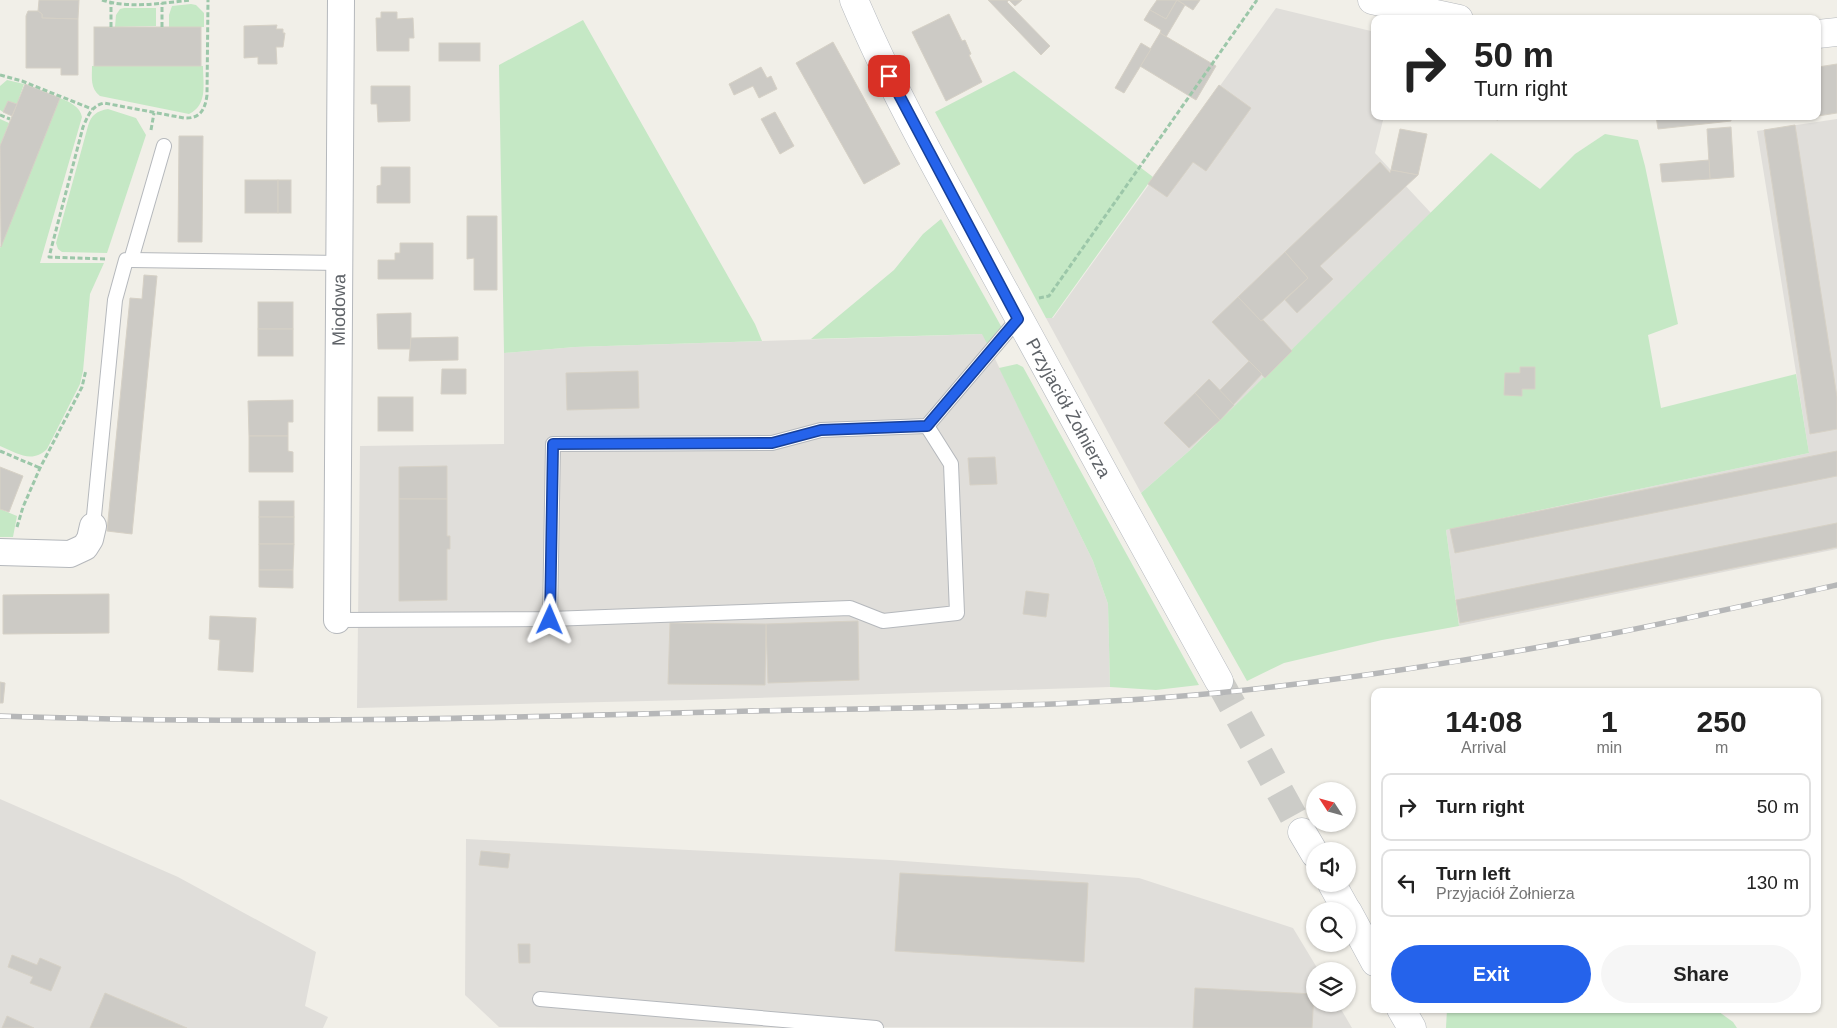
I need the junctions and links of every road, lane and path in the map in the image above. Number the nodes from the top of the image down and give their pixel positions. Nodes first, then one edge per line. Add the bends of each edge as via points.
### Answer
1 (102, 0) edge
2 (191, 0) edge
3 (208, 0) edge
4 (341, 0) edge
5 (854, 0) edge
6 (1257, 0) edge
7 (1372, 0) edge
8 (111, 3) junction
9 (162, 3) junction
10 (1409, 4) edge
11 (1446, 15) edge
12 (111, 27) dead end
13 (162, 27) dead end
14 (1837, 32) edge
15 (1821, 34) edge
16 (0, 75) edge
17 (92, 109) junction
18 (154, 113) junction
19 (0, 116) edge
20 (10, 119) dead end
21 (151, 133) dead end
22 (164, 146) dead end
23 (128, 260) junction
24 (340, 263) junction
25 (1015, 312) junction
26 (86, 368) dead end
27 (927, 426) junction
28 (0, 452) edge
29 (40, 468) junction
30 (93, 526) joint
31 (17, 532) dead end
32 (0, 552) edge
33 (337, 620) joint
34 (550, 620) junction
35 (1219, 681) tunnel mouth
36 (1356, 928) edge
37 (1371, 955) edge
38 (540, 1000) dead end
39 (1403, 1013) edge
40 (876, 1028) edge
41 (1412, 1028) edge

1 - 8 path
2 - 9 path
3 - 18 path via 204,109 196,117 189,118
4 - 24 street, Miodowa
5 - 25 main road, Przyjaciół Żołnierza via 919,134
6 - 25 path via 1049,296
7 - 10 main road
8 - 9 path
8 - 12 path
9 - 13 path
10 - 11 main road
14 - 15 main road
16 - 17 path
17 - 18 path via 104,103
17 - 23 path via 83,127 49,257
18 - 21 path
19 - 20 path
22 - 23 lane
23 - 24 lane
23 - 30 lane via 115,300
24 - 33 street, Miodowa
25 - 27 lane
25 - 35 main road, Przyjaciół Żołnierza
26 - 29 path via 82,387
27 - 34 lane via 821,430 772,443 553,444
27 - 34 lane via 951,464 957,613 883,621 850,608
28 - 29 path
29 - 31 path via 23,507
30 - 32 street via 85,547 70,554
33 - 34 lane
36 - 37 main road
38 - 40 lane
39 - 41 main road

